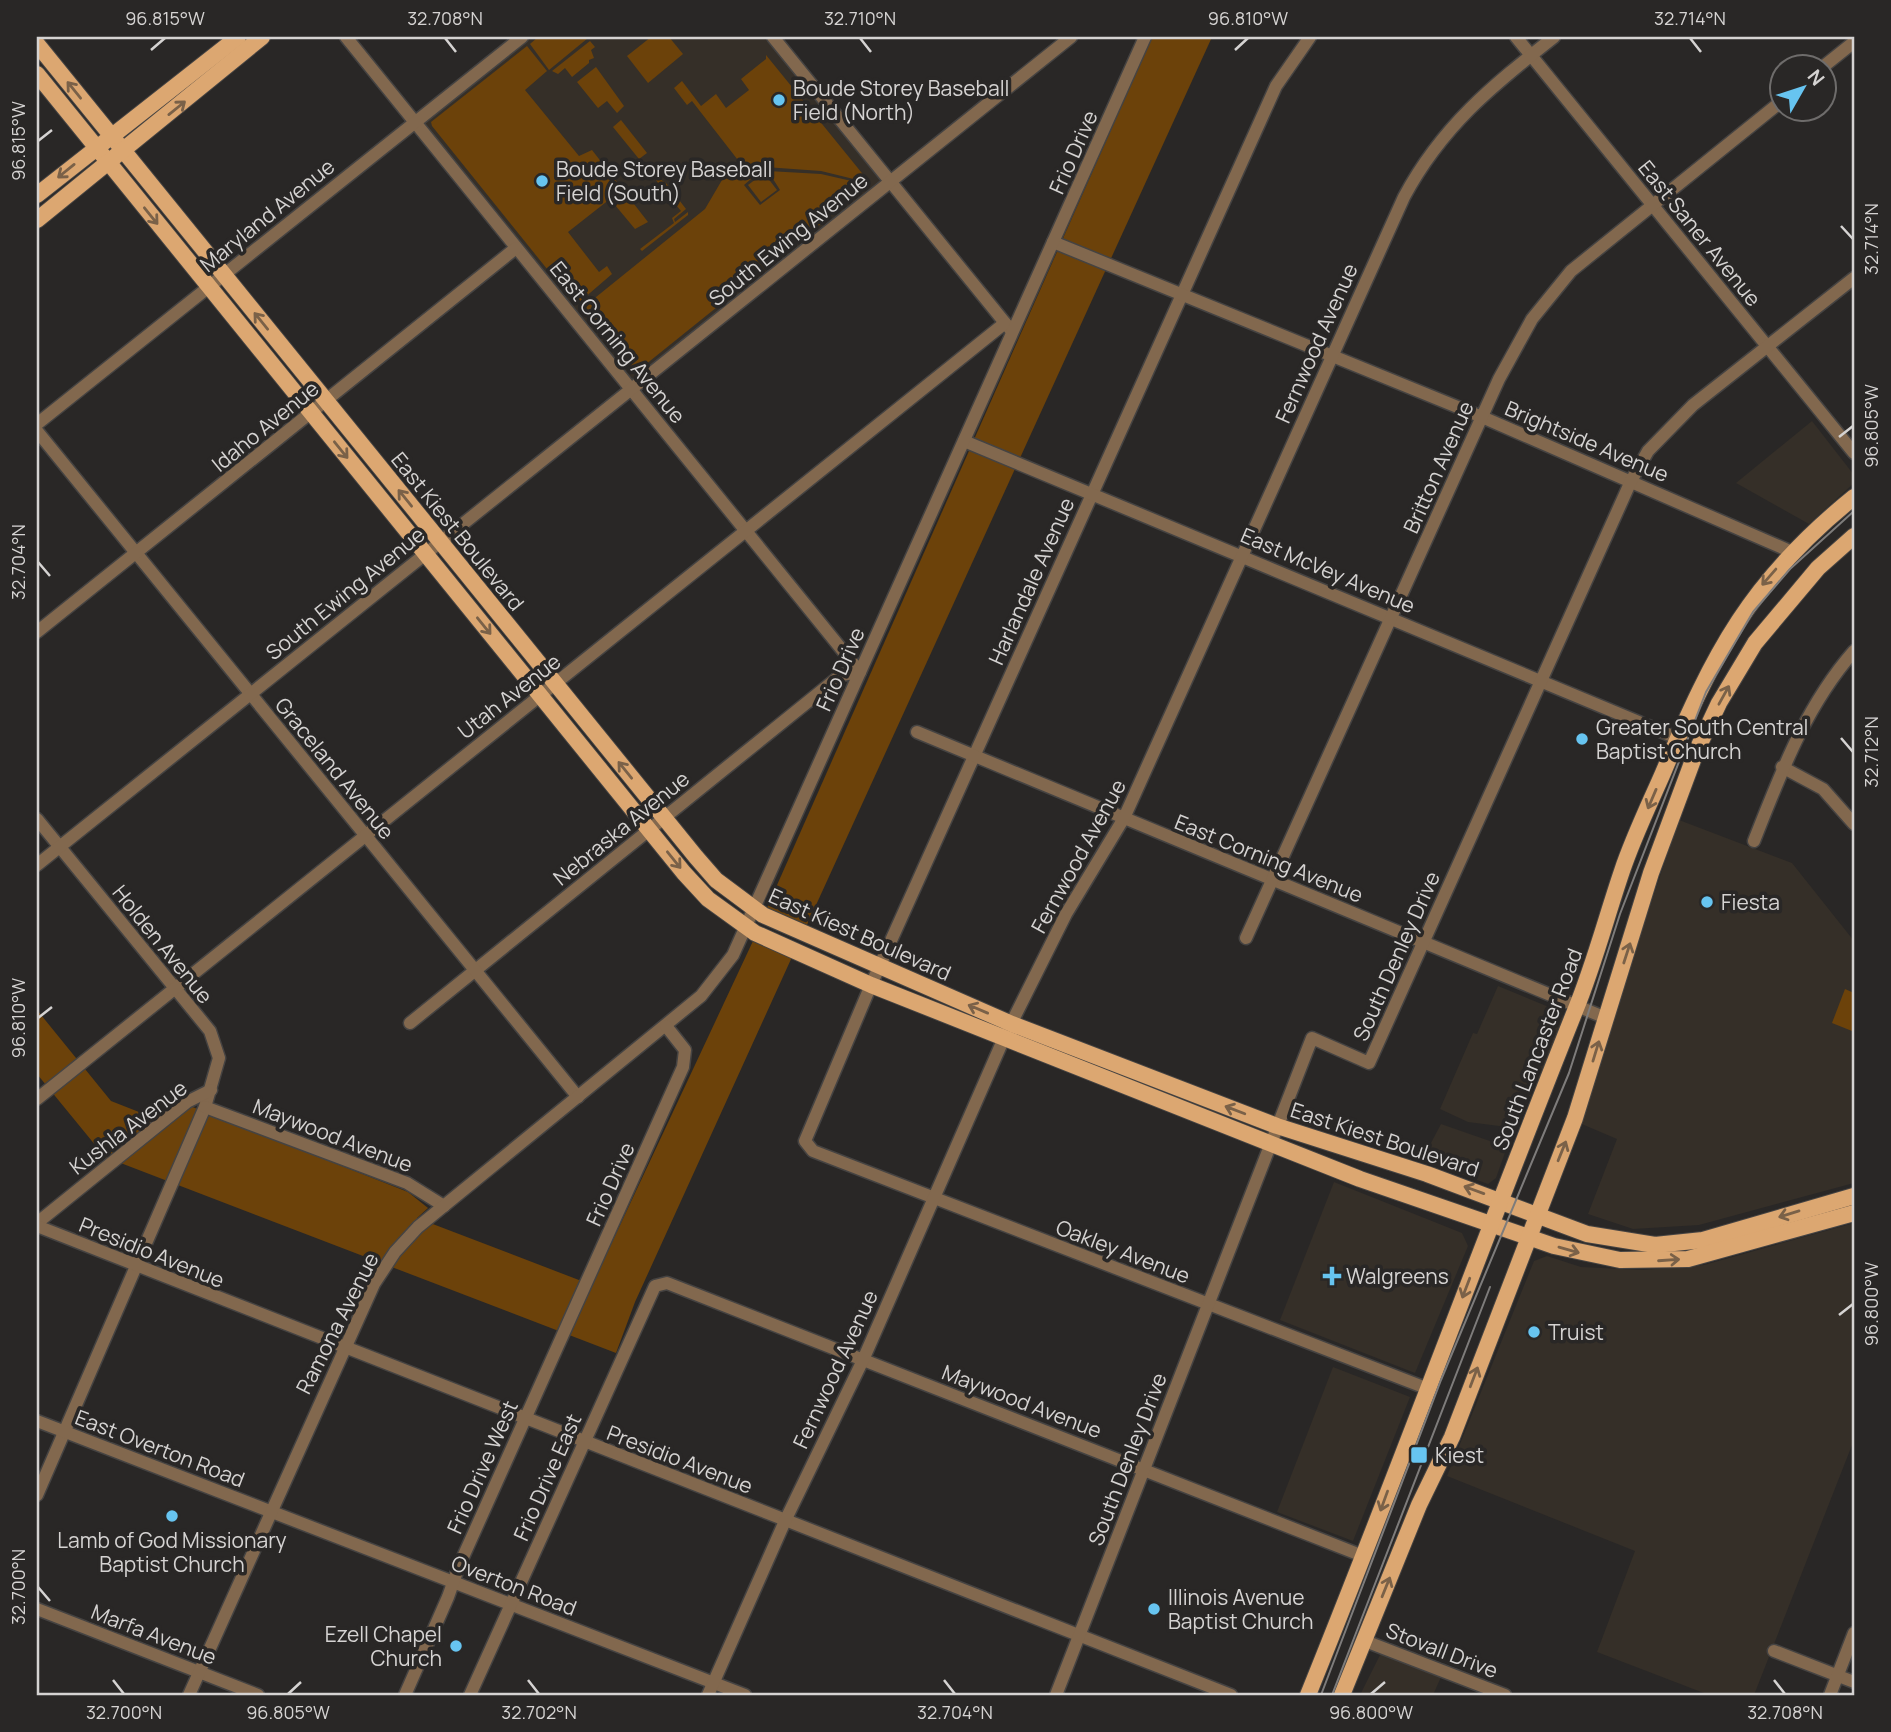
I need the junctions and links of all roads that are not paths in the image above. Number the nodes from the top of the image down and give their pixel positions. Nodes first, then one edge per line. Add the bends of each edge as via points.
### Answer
1 (238, 37) edge
2 (262, 37) edge
3 (346, 37) edge
4 (522, 37) edge
5 (1071, 37) edge
6 (1145, 37) edge
7 (1310, 37) edge
8 (1516, 37) edge
9 (1554, 37) edge
10 (777, 38) edge
11 (1854, 42) edge
12 (37, 44) edge
13 (1839, 54) edge
14 (1530, 55) junction
15 (37, 74) edge
16 (1769, 111) edge
17 (415, 122) junction
18 (111, 136) junction
19 (96, 148) junction
20 (123, 151) junction
21 (108, 163) junction
22 (891, 181) junction
23 (37, 195) edge
24 (1652, 204) junction
25 (37, 220) edge
26 (1053, 242) junction
27 (516, 248) junction
28 (224, 275) junction
29 (1854, 278) edge
30 (209, 287) junction
31 (1184, 295) junction
32 (1009, 327) junction
33 (1768, 347) junction
34 (1331, 356) junction
35 (632, 390) junction
36 (327, 401) junction
37 (312, 414) junction
38 (1482, 417) junction
39 (37, 424) edge
40 (37, 431) edge
41 (964, 441) junction
42 (1854, 453) edge
43 (1631, 481) junction
44 (1092, 493) junction
45 (1854, 497) edge
46 (746, 530) junction
47 (1854, 536) edge
48 (440, 542) junction
49 (136, 552) junction
50 (1791, 552) junction
51 (425, 554) junction
52 (1241, 555) junction
53 (1392, 618) junction
54 (37, 632) edge
55 (1854, 652) edge
56 (860, 672) junction
57 (1542, 681) junction
58 (555, 684) junction
59 (250, 694) junction
60 (540, 696) junction
61 (917, 732) dead end
62 (1677, 737) junction
63 (974, 757) junction
64 (1782, 767) junction
65 (665, 818) junction
66 (1124, 818) junction
67 (37, 819) edge
68 (1854, 824) edge
69 (649, 830) junction
70 (365, 834) junction
71 (1754, 841) dead end
72 (60, 847) junction
73 (37, 865) edge
74 (1273, 881) junction
75 (754, 909) junction
76 (746, 927) junction
77 (1246, 938) dead end
78 (1423, 943) junction
79 (879, 967) junction
80 (475, 970) junction
81 (871, 985) junction
82 (175, 988) junction
83 (1577, 1006) junction
84 (1606, 1018) junction
85 (410, 1023) dead end
86 (666, 1026) junction
87 (1008, 1031) junction
88 (211, 1090) junction
89 (578, 1097) junction
90 (37, 1099) edge
91 (205, 1107) junction
92 (1277, 1126) junction
93 (1271, 1145) junction
94 (808, 1147) joint
95 (1854, 1196) edge
96 (934, 1198) junction
97 (1502, 1201) junction
98 (444, 1206) junction
99 (1854, 1213) edge
100 (1537, 1215) junction
101 (37, 1225) edge
102 (1492, 1225) junction
103 (1529, 1238) junction
104 (136, 1268) junction
105 (667, 1283) joint
106 (581, 1295) joint
107 (1208, 1304) junction
108 (344, 1347) junction
109 (863, 1360) junction
110 (1426, 1388) junction
111 (525, 1419) junction
112 (37, 1421) edge
113 (66, 1432) junction
114 (584, 1442) junction
115 (1143, 1469) junction
116 (37, 1495) edge
117 (269, 1511) junction
118 (785, 1521) junction
119 (1363, 1556) junction
120 (453, 1582) junction
121 (512, 1604) junction
122 (37, 1609) edge
123 (1854, 1633) edge
124 (1080, 1636) junction
125 (1365, 1641) junction
126 (1774, 1651) dead end
127 (199, 1672) junction
128 (1838, 1676) junction
129 (1854, 1682) edge
130 (710, 1689) edge
131 (188, 1695) edge
132 (258, 1695) edge
133 (405, 1695) edge
134 (470, 1695) edge
135 (745, 1695) edge
136 (1056, 1695) edge
137 (1231, 1695) edge
138 (1308, 1695) edge
139 (1342, 1695) edge
140 (1505, 1695) edge
141 (1830, 1695) edge

1 - 18 main road
20 -> 2 main road
3 - 17 street, East Corning Avenue
4 - 17 street, Maryland Avenue
5 - 22 street, South Ewing Avenue
6 - 26 street, Frio Drive
7 - 31 street, Harlandale Avenue via 1276,86
8 - 14 street, East Saner Avenue
9 - 14 street, Fernwood Avenue
10 - 22 street
11 - 13 street
18 -> 12 main road, East Kiest Boulevard
14 - 24 street, East Saner Avenue
14 - 34 street, Fernwood Avenue via 1471,104 1419,168
15 - 19 main road, East Kiest Boulevard
16 - 24 street, Britton Avenue
17 - 27 street, East Corning Avenue
17 - 28 street, Maryland Avenue
18 - 19 main road
18 - 20 main road, East Kiest Boulevard
19 - 21 main road, East Kiest Boulevard
19 -> 23 main road
20 - 21 main road
20 - 28 main road, East Kiest Boulevard
21 - 25 main road
21 -> 30 main road, East Kiest Boulevard
22 - 32 street
22 - 35 street, South Ewing Avenue
24 - 33 street, East Saner Avenue
24 - 38 street, Britton Avenue via 1594,250 1551,293 1515,348
26 - 31 street, Brightside Avenue
26 - 32 street, Frio Drive
27 - 35 street, East Corning Avenue
27 - 36 street, Idaho Avenue
28 - 30 street, Maryland Avenue
36 -> 28 main road, East Kiest Boulevard
29 - 33 street, South Denley Drive
30 - 37 main road, East Kiest Boulevard
30 - 39 street, Maryland Avenue
31 - 34 street, Brightside Avenue
31 - 44 street, Harlandale Avenue
32 - 41 street, Frio Drive
32 - 46 street, Utah Avenue
33 - 42 street, East Saner Avenue
33 - 43 street, South Denley Drive via 1670,426
34 - 38 street, Brightside Avenue
34 - 52 street, Fernwood Avenue
35 - 46 street, East Corning Avenue
35 - 48 street, South Ewing Avenue
36 - 37 street, Idaho Avenue
48 -> 36 main road, East Kiest Boulevard
37 - 49 street, Idaho Avenue
37 -> 51 main road, East Kiest Boulevard
38 - 43 street, Brightside Avenue
38 - 53 street, Britton Avenue
40 - 49 street, Graceland Avenue
41 - 44 street, East McVey Avenue
41 - 56 street, Frio Drive
43 - 50 street, Brightside Avenue
43 - 57 street, South Denley Drive
44 - 52 street, East McVey Avenue
44 - 63 street, Harlandale Avenue
45 - 50 main road, South Lancaster Road
46 - 56 street, East Corning Avenue
46 - 58 street, Utah Avenue
84 -> 47 main road via 1651,873 1719,703 1774,618
48 - 51 street, South Ewing Avenue
48 - 58 main road, East Kiest Boulevard
49 - 54 street, Idaho Avenue
49 - 59 street, Graceland Avenue
50 -> 62 main road, South Lancaster Road via 1720,647
51 - 59 street, South Ewing Avenue
51 -> 60 main road, East Kiest Boulevard
52 - 53 street, East McVey Avenue
52 - 66 street, Fernwood Avenue
53 - 57 street, East McVey Avenue
53 - 74 street, Britton Avenue
55 - 64 street via 1811,710
56 - 65 street, Nebraska Avenue via 841,675
56 - 75 street, Frio Drive
57 - 62 street, East McVey Avenue
57 - 78 street, South Denley Drive
58 - 60 street, Utah Avenue
65 -> 58 main road, East Kiest Boulevard
59 - 70 street, Graceland Avenue
59 - 72 street, South Ewing Avenue
60 - 69 main road, East Kiest Boulevard
60 - 70 street, Utah Avenue
61 - 63 street, East Corning Avenue
62 -> 83 main road, South Lancaster Road via 1623,867
63 - 66 street, East Corning Avenue
63 - 79 street, Harlandale Avenue
64 - 68 street via 1823,789
64 - 71 street
65 - 69 street, Nebraska Avenue
65 - 75 main road, East Kiest Boulevard via 716,880
66 - 74 street, East Corning Avenue
66 - 87 street, Fernwood Avenue via 1066,914
67 - 72 street, Holden Avenue
69 -> 76 main road, East Kiest Boulevard via 701,892
69 - 80 street, Nebraska Avenue
70 - 80 street, Graceland Avenue
70 - 82 street, Utah Avenue
72 - 73 street, South Ewing Avenue
72 - 82 street, Holden Avenue
74 - 77 street, Britton Avenue
74 - 78 street, East Corning Avenue
75 - 76 street, Frio Drive
75 - 79 main road, East Kiest Boulevard
76 - 81 main road, East Kiest Boulevard
76 - 86 street, Frio Drive via 717,979
78 - 83 street, East Corning Avenue
78 - 92 street, South Denley Drive via 1369,1063 1312,1038
79 - 81 street, Harlandale Avenue
87 -> 79 main road, East Kiest Boulevard
80 - 85 street, Nebraska Avenue
80 - 89 street, Graceland Avenue
81 - 87 main road, East Kiest Boulevard
81 - 94 street, Harlandale Avenue via 805,1135
82 - 88 street, Holden Avenue via 216,1044 219,1058
82 - 90 street, Utah Avenue
83 - 84 street, East Corning Avenue
83 - 97 main road, South Lancaster Road
100 -> 84 main road via 1575,1118
86 - 89 street, Ramona Avenue
86 - 106 street, Frio Drive via 685,1051 683,1067
92 -> 87 main road, East Kiest Boulevard
87 - 93 main road, East Kiest Boulevard
87 - 96 street, Fernwood Avenue
88 - 91 street, Holden Avenue
88 - 101 street, Kushla Avenue via 187,1102
89 - 98 street, Ramona Avenue
91 - 98 street, Maywood Avenue via 407,1183
91 - 104 street, Holden Avenue
92 - 93 street, South Denley Drive
97 -> 92 main road, East Kiest Boulevard
93 - 102 main road, East Kiest Boulevard
93 - 107 street, South Denley Drive
94 - 96 street, Oakley Avenue
95 -> 100 main road, East Kiest Boulevard via 1703,1240 1655,1245 1607,1239
96 - 107 street, Oakley Avenue
96 - 109 street, Fernwood Avenue
97 - 100 main road, East Kiest Boulevard
97 - 102 main road, South Lancaster Road
98 - 108 street, Ramona Avenue via 418,1227 383,1267
103 -> 99 main road, East Kiest Boulevard via 1601,1258 1642,1262 1688,1259
100 - 103 main road
101 - 104 street, Presidio Avenue
102 - 103 main road, East Kiest Boulevard
102 -> 110 main road, South Lancaster Road
125 -> 103 main road via 1419,1505 1452,1437
104 - 108 street, Presidio Avenue
104 - 113 street, Holden Avenue
105 - 109 street, Maywood Avenue
105 - 114 street, Frio Drive East via 655,1286
106 - 111 street, Frio Drive West
107 - 110 street, Oakley Avenue
107 - 115 street, South Denley Drive
108 - 111 street, Presidio Avenue
108 - 117 street, Ramona Avenue
109 - 115 street, Maywood Avenue
109 - 118 street, Fernwood Avenue
110 -> 119 main road, South Lancaster Road
111 - 114 street, Presidio Avenue
111 - 120 street, Frio Drive West
112 - 113 street, East Overton Road
113 - 116 street, Holden Avenue
113 - 117 street, East Overton Road
114 - 118 street, Presidio Avenue
114 - 121 street, Frio Drive East
115 - 119 street, Maywood Avenue
115 - 124 street, South Denley Drive
117 - 120 street, Overton Road
117 - 127 street, Ramona Avenue
118 - 124 street, Presidio Avenue
118 - 130 street, Fernwood Avenue
119 - 138 main road, South Lancaster Road
120 - 121 street, Overton Road
120 - 133 street, Frio Drive West
121 - 130 street, Overton Road
121 - 134 street, Frio Drive East
122 - 127 street, Marfa Avenue
123 - 128 street
124 - 136 street, South Denley Drive
124 - 137 street, Presidio Avenue
125 - 139 main road
125 - 140 street, Stovall Drive
126 - 128 street
127 - 131 street, Ramona Avenue
127 - 132 street, Marfa Avenue
128 - 129 street
128 - 141 street
130 - 135 street, Overton Road

